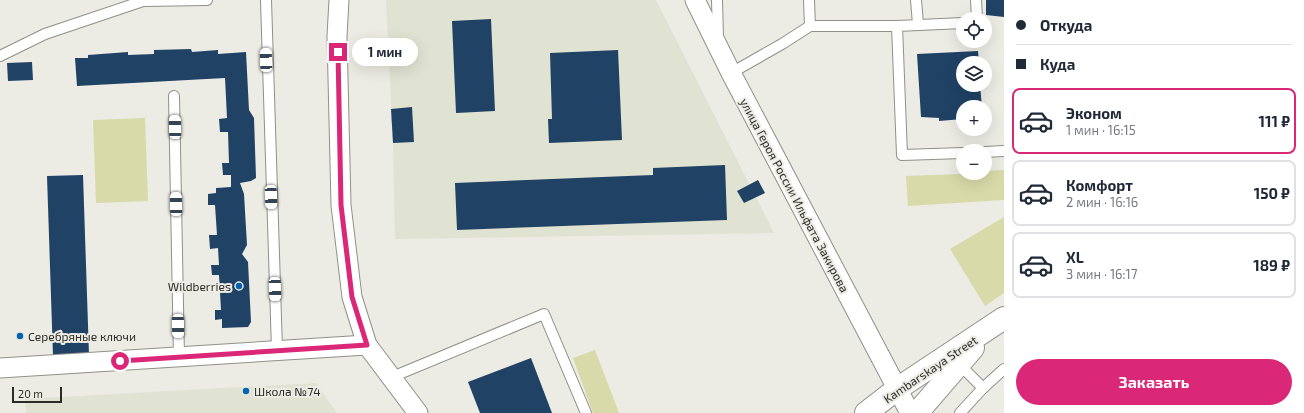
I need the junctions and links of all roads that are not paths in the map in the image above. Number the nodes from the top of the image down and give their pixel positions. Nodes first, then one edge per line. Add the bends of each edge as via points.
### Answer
1 (207, 0) edge
2 (266, 0) edge
3 (339, 0) edge
4 (695, 0) edge
5 (717, 0) edge
6 (809, 0) edge
7 (916, 0) edge
8 (976, 0) edge
9 (977, 12) edge
10 (956, 23) edge
11 (918, 24) junction
12 (810, 26) junction
13 (896, 26) junction
14 (718, 47) junction
15 (0, 56) edge
16 (731, 73) junction
17 (174, 96) dead end
18 (1004, 151) edge
19 (992, 152) edge
20 (956, 153) edge
21 (999, 322) edge
22 (367, 345) junction
23 (277, 350) junction
24 (179, 357) junction
25 (959, 364) junction
26 (0, 368) edge
27 (1004, 369) edge
28 (392, 377) junction
29 (983, 388) junction
30 (897, 389) junction
31 (920, 411) edge
32 (418, 413) edge
33 (586, 413) edge
34 (866, 413) edge
35 (960, 413) edge

1 - 15 lane via 143,1 45,34
2 - 23 lane
3 - 22 street via 337,36 341,205 352,297
4 - 14 street, улица Героя России Ильфата Закирова
5 - 14 lane
6 - 12 lane
7 - 11 lane
8 - 9 lane
10 - 11 lane
11 - 13 lane
12 - 13 lane
12 - 16 lane
13 - 20 lane via 902,155
14 - 16 street, улица Героя России Ильфата Закирова
16 - 30 street, улица Героя России Ильфата Закирова
17 - 24 lane
18 - 19 lane
21 - 25 main road, Kambarskaya Street
21 - 30 main road, Kambarskaya Street
22 - 23 street
22 - 28 street
23 - 24 street
24 - 26 street
25 - 29 lane
25 - 31 main road, Kambarskaya Street
27 - 29 lane
28 - 32 street
28 - 33 lane via 544,314
29 - 35 lane
30 - 31 street, улица Героя России Ильфата Закирова
30 - 34 main road, Kambarskaya Street

